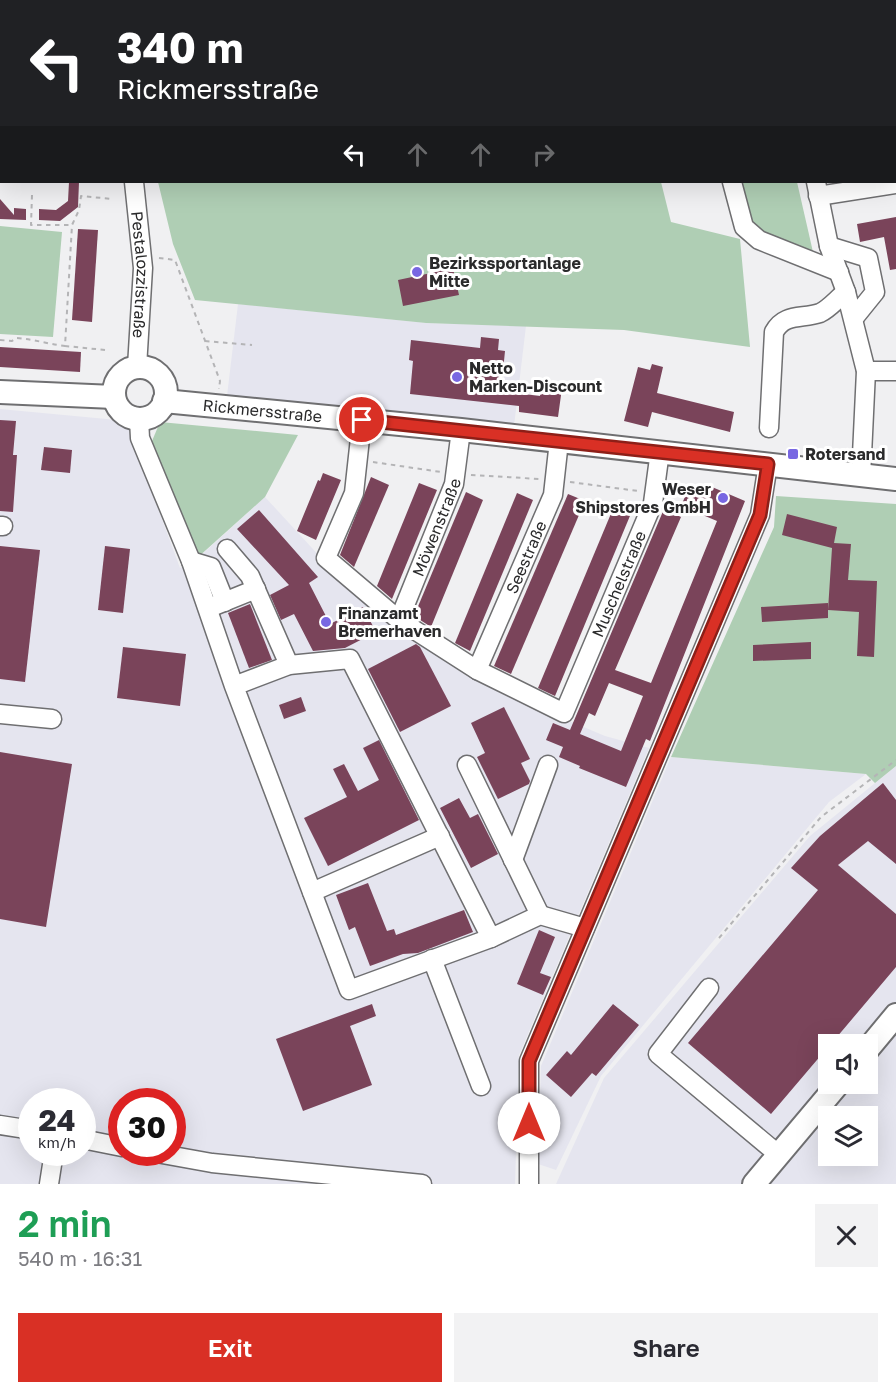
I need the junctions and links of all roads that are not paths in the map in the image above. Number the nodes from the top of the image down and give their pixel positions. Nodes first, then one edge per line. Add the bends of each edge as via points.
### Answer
1 (134, 183) edge
2 (732, 183) edge
3 (896, 184) edge
4 (817, 189) edge
5 (828, 246) junction
6 (839, 272) junction
7 (846, 292) junction
8 (854, 318) junction
9 (137, 367) junction
10 (866, 370) junction
11 (896, 371) edge
12 (0, 392) edge
13 (114, 398) junction
14 (164, 401) junction
15 (139, 419) junction
16 (362, 420) junction
17 (769, 428) dead end
18 (461, 430) junction
19 (559, 441) junction
20 (660, 451) junction
21 (768, 464) junction
22 (861, 476) junction
23 (896, 479) edge
24 (227, 549) dead end
25 (191, 561) junction
26 (256, 589) junction
27 (225, 602) junction
28 (207, 609) junction
29 (399, 620) junction
30 (289, 665) junction
31 (477, 670) junction
32 (234, 686) junction
33 (0, 714) edge
34 (52, 719) dead end
35 (467, 765) dead end
36 (548, 765) dead end
37 (440, 836) junction
38 (513, 860) junction
39 (312, 892) junction
40 (540, 915) junction
41 (585, 928) junction
42 (491, 938) junction
43 (432, 959) junction
44 (709, 988) dead end
45 (896, 1015) edge
46 (878, 1042) edge
47 (481, 1086) dead end
48 (830, 1094) edge
49 (0, 1125) edge
50 (18, 1128) edge
51 (779, 1155) junction
52 (186, 1158) edge
53 (53, 1166) edge
54 (362, 1182) edge
55 (52, 1184) edge
56 (422, 1184) edge
57 (529, 1184) edge
58 (754, 1184) edge

1 - 9 street, Pestalozzistraße via 142,256
2 - 6 street via 744,227 759,240
3 - 4 street
4 - 5 street
5 - 6 street
5 - 8 street via 868,258 875,292
6 - 7 street
7 - 8 street
7 - 17 street via 822,312 778,323 774,332
8 - 10 street
9 - 13 main road via 119,377
9 - 14 main road via 150,369 160,377 165,388
10 - 11 street
10 - 22 street
12 - 13 main road
13 - 15 main road via 123,413
14 - 15 main road via 156,413
14 - 16 main road, Rickmersstraße
15 - 25 street via 140,438
16 - 18 main road, Rickmersstraße
16 - 29 street via 354,493 326,558
18 - 19 main road, Rickmersstraße
18 - 29 street, Möwenstraße via 454,484
19 - 20 main road, Rickmersstraße
19 - 31 street, Seestraße via 553,495
20 - 21 main road, Rickmersstraße
20 - 31 street, Muschelstraße via 653,503 564,713
21 - 22 main road, Rickmersstraße
21 - 41 street via 760,515
22 - 23 main road, Rickmersstraße
24 - 26 street
25 - 27 street via 211,567
25 - 28 street
26 - 27 street
26 - 30 street
27 - 28 street
28 - 32 street
29 - 31 street
30 - 32 street
30 - 37 street via 350,659
32 - 39 street
33 - 34 street
35 - 38 street
36 - 38 street
37 - 39 street
37 - 42 street
38 - 40 street
39 - 43 street via 349,990
40 - 41 street
40 - 42 street
41 - 57 street via 529,1061
42 - 43 street
43 - 47 street
44 - 51 street via 658,1054
45 - 46 main road
48 - 51 main road
49 - 50 street
51 - 58 main road
52 - 54 street
53 - 55 street
54 - 56 street

